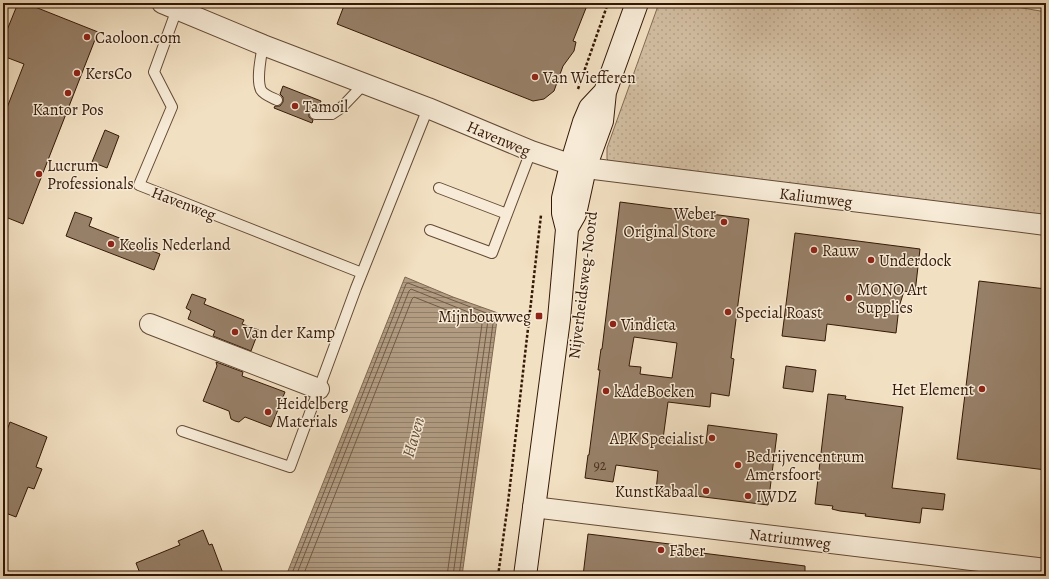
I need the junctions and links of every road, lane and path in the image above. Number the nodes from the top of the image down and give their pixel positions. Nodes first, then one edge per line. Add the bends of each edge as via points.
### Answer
1 (637, 3) edge
2 (169, 6) edge
3 (263, 45) junction
4 (364, 84) junction
5 (278, 100) dead end
6 (428, 108) junction
7 (315, 114) dead end
8 (530, 152) junction
9 (578, 167) junction
10 (439, 188) dead end
11 (507, 214) junction
12 (1046, 225) edge
13 (430, 230) dead end
14 (362, 273) junction
15 (150, 324) dead end
16 (319, 389) junction
17 (182, 431) dead end
18 (533, 507) junction
19 (1046, 569) edge
20 (525, 576) edge

1 - 9 street, Nijverheidsweg-Noord via 605,92 590,108 584,122
2 - 3 street, Havenweg
2 - 14 lane, Havenweg via 154,72 172,107 139,185
3 - 4 street, Havenweg
3 - 5 lane via 259,68 261,90
4 - 6 street, Havenweg
4 - 7 lane via 332,114
6 - 8 street, Havenweg
6 - 14 lane
8 - 9 street, Havenweg
8 - 11 lane
9 - 12 street, Kaliumweg
9 - 18 street, Nijverheidsweg-Noord via 563,198 562,213 567,229 559,319
10 - 11 lane
11 - 13 lane via 492,253
14 - 16 lane
15 - 16 street
16 - 17 lane via 290,467
18 - 19 street, Natriumweg
18 - 20 street, Nijverheidsweg-Noord

